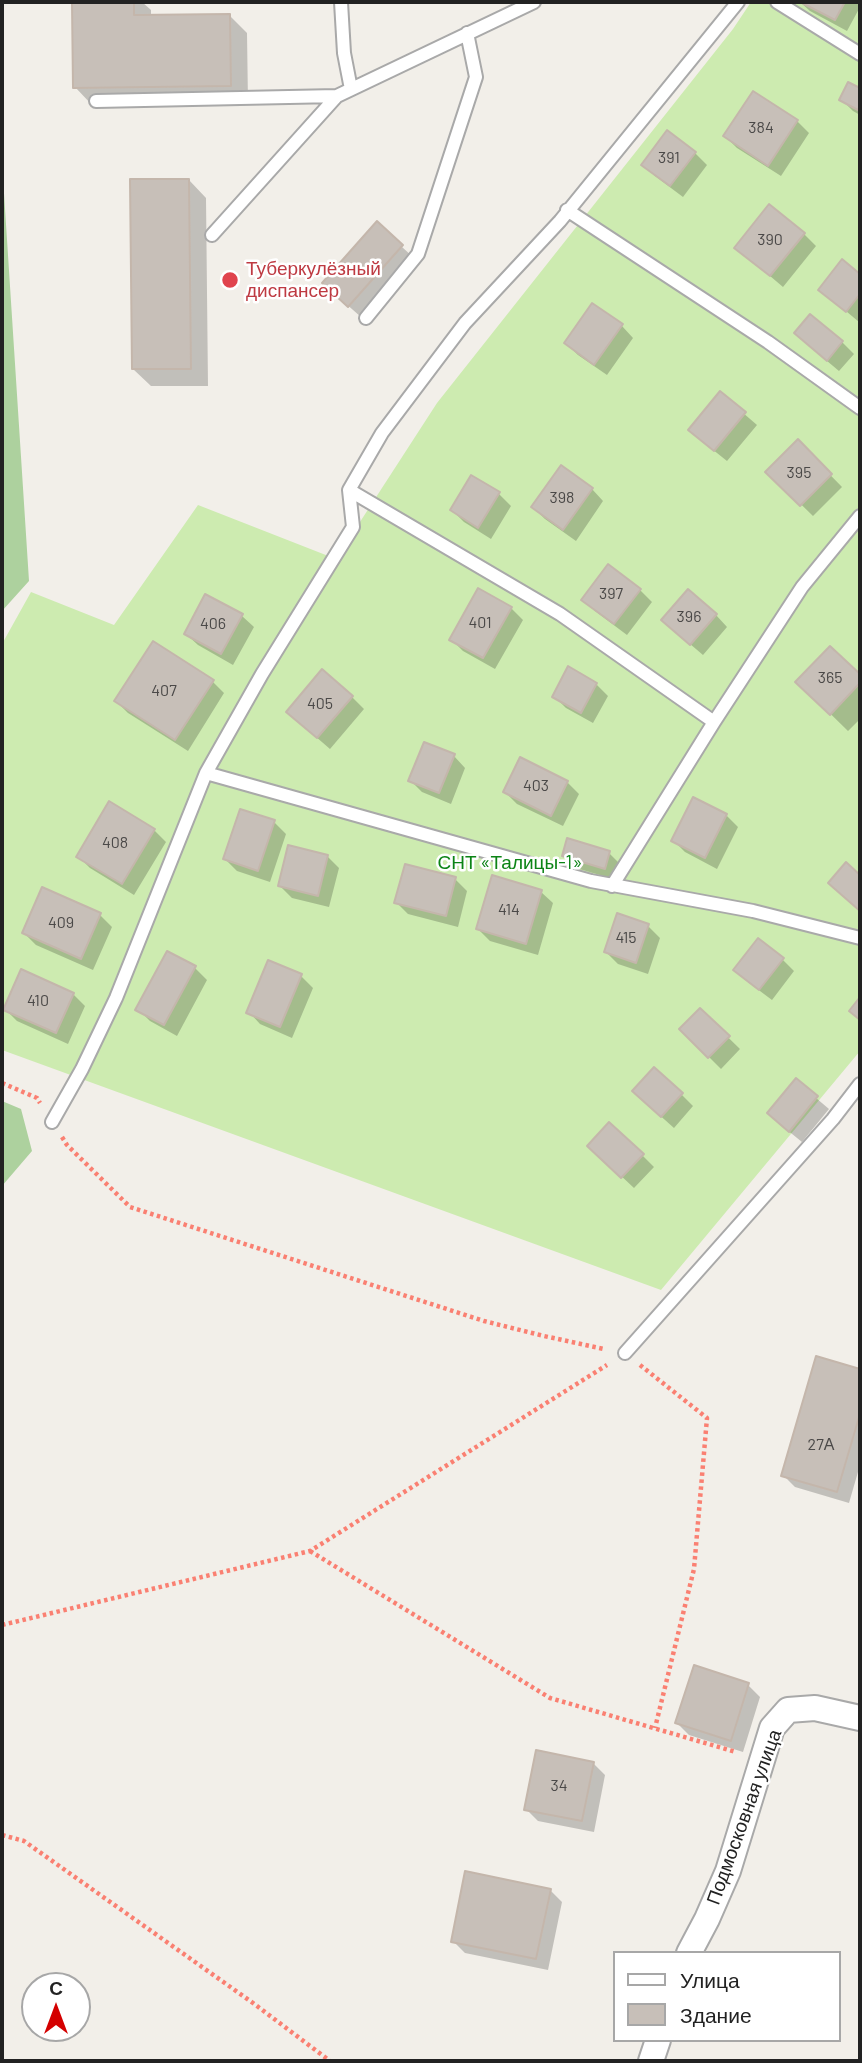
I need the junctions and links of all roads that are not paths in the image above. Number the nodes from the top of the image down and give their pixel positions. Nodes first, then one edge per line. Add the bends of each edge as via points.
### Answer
1 (341, 2) edge
2 (534, 2) edge
3 (738, 2) edge
4 (777, 2) edge
5 (467, 33) junction
6 (860, 54) edge
7 (351, 89) junction
8 (337, 96) junction
9 (96, 101) dead end
10 (567, 210) junction
11 (212, 235) dead end
12 (366, 318) dead end
13 (860, 408) edge
14 (349, 490) junction
15 (860, 516) edge
16 (715, 722) junction
17 (206, 773) junction
18 (612, 886) junction
19 (860, 938) edge
20 (860, 1084) edge
21 (860, 1101) edge
22 (833, 1119) junction
23 (52, 1122) road end
24 (625, 1353) road end
25 (860, 1718) edge
26 (690, 1951) edge
27 (656, 2042) edge
28 (651, 2061) edge

1 - 7 lane
2 - 5 lane
3 - 10 lane
4 - 6 lane
5 - 7 lane
5 - 12 lane via 476,77 418,254
7 - 8 lane
8 - 9 lane
8 - 11 lane
10 - 13 lane
10 - 14 lane via 465,323 382,433
14 - 16 lane via 560,614
14 - 17 lane via 353,527
15 - 16 lane via 802,587
16 - 18 lane
17 - 18 lane
17 - 23 lane via 116,998
18 - 19 lane via 753,911
20 - 22 lane
21 - 22 lane
22 - 24 lane
25 - 26 street, Подмосковная улица via 815,1708 788,1710 772,1728 728,1871
27 - 28 street

